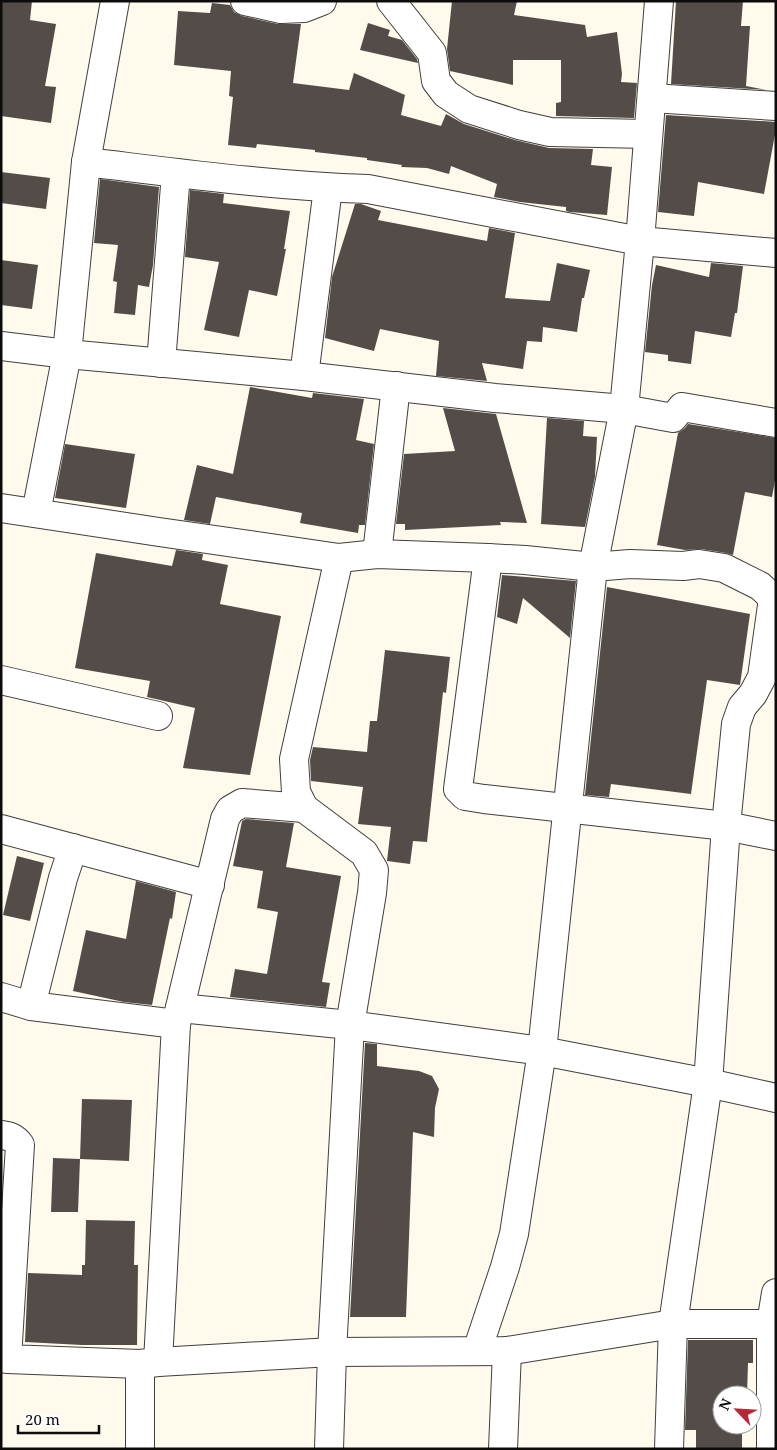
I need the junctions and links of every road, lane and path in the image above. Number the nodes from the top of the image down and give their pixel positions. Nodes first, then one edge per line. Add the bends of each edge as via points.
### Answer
1 (115, 1) edge
2 (245, 1) edge
3 (322, 1) edge
4 (391, 1) edge
5 (659, 1) edge
6 (652, 98) junction
7 (776, 106) edge
8 (648, 134) junction
9 (86, 162) junction
10 (176, 172) junction
11 (328, 188) junction
12 (640, 241) junction
13 (776, 254) edge
14 (1, 346) edge
15 (67, 354) junction
16 (162, 363) junction
17 (304, 376) junction
18 (396, 386) junction
19 (624, 409) junction
20 (776, 423) edge
21 (1, 508) edge
22 (36, 513) junction
23 (377, 554) junction
24 (339, 558) junction
25 (488, 558) junction
26 (593, 567) junction
27 (774, 598) edge
28 (1, 680) edge
29 (158, 716) dead end
30 (304, 808) junction
31 (567, 809) junction
32 (726, 826) junction
33 (1, 829) edge
34 (776, 836) edge
35 (73, 848) junction
36 (210, 885) junction
37 (1, 997) edge
38 (31, 1006) junction
39 (178, 1016) junction
40 (350, 1026) junction
41 (542, 1051) junction
42 (708, 1083) junction
43 (776, 1098) edge
44 (1, 1135) edge
45 (776, 1293) edge
46 (673, 1324) junction
47 (771, 1324) junction
48 (507, 1351) junction
49 (332, 1352) junction
50 (477, 1352) junction
51 (4, 1361) edge
52 (149, 1363) junction
53 (140, 1449) edge
54 (328, 1449) edge
55 (503, 1449) edge
56 (669, 1449) edge
57 (771, 1449) edge

1 - 9 street
2 - 3 street via 280,9 304,8
4 - 8 street via 432,53 436,81 446,94 469,109 550,132
5 - 6 street
6 - 7 street
6 - 8 street
8 - 12 street
9 - 10 street
9 - 15 street
10 - 11 street
10 - 16 street
11 - 12 street via 368,189
11 - 17 street
12 - 13 street
12 - 19 street
14 - 15 street
15 - 16 street
15 - 22 street
16 - 17 street
17 - 18 street
18 - 19 street
18 - 23 street
19 - 20 street via 673,418 682,407
19 - 26 street
21 - 22 street
22 - 24 street
23 - 24 street
23 - 25 street
24 - 30 street via 294,759 296,792
25 - 26 street
25 - 31 street via 458,789 465,796
26 - 27 street via 699,564 724,568 760,586
26 - 31 street
27 - 32 street via 762,678 742,707 736,724
28 - 29 street
30 - 36 street via 242,802 230,810 225,819
30 - 40 street via 364,853 374,870
31 - 32 street
31 - 41 street
32 - 34 street
32 - 42 street
33 - 35 street
35 - 36 street
35 - 38 street
36 - 39 street
37 - 38 street
38 - 39 street
39 - 40 street
39 - 52 street
40 - 41 street
40 - 49 street
41 - 42 street
41 - 50 street via 514,1234
42 - 43 street
42 - 46 street
44 - 51 street via 16,1140 20,1145
45 - 47 street
46 - 47 street
46 - 48 street
46 - 56 street
47 - 57 street
48 - 50 street
48 - 55 street
49 - 50 street
49 - 52 street
49 - 54 street
51 - 52 street
52 - 53 street

